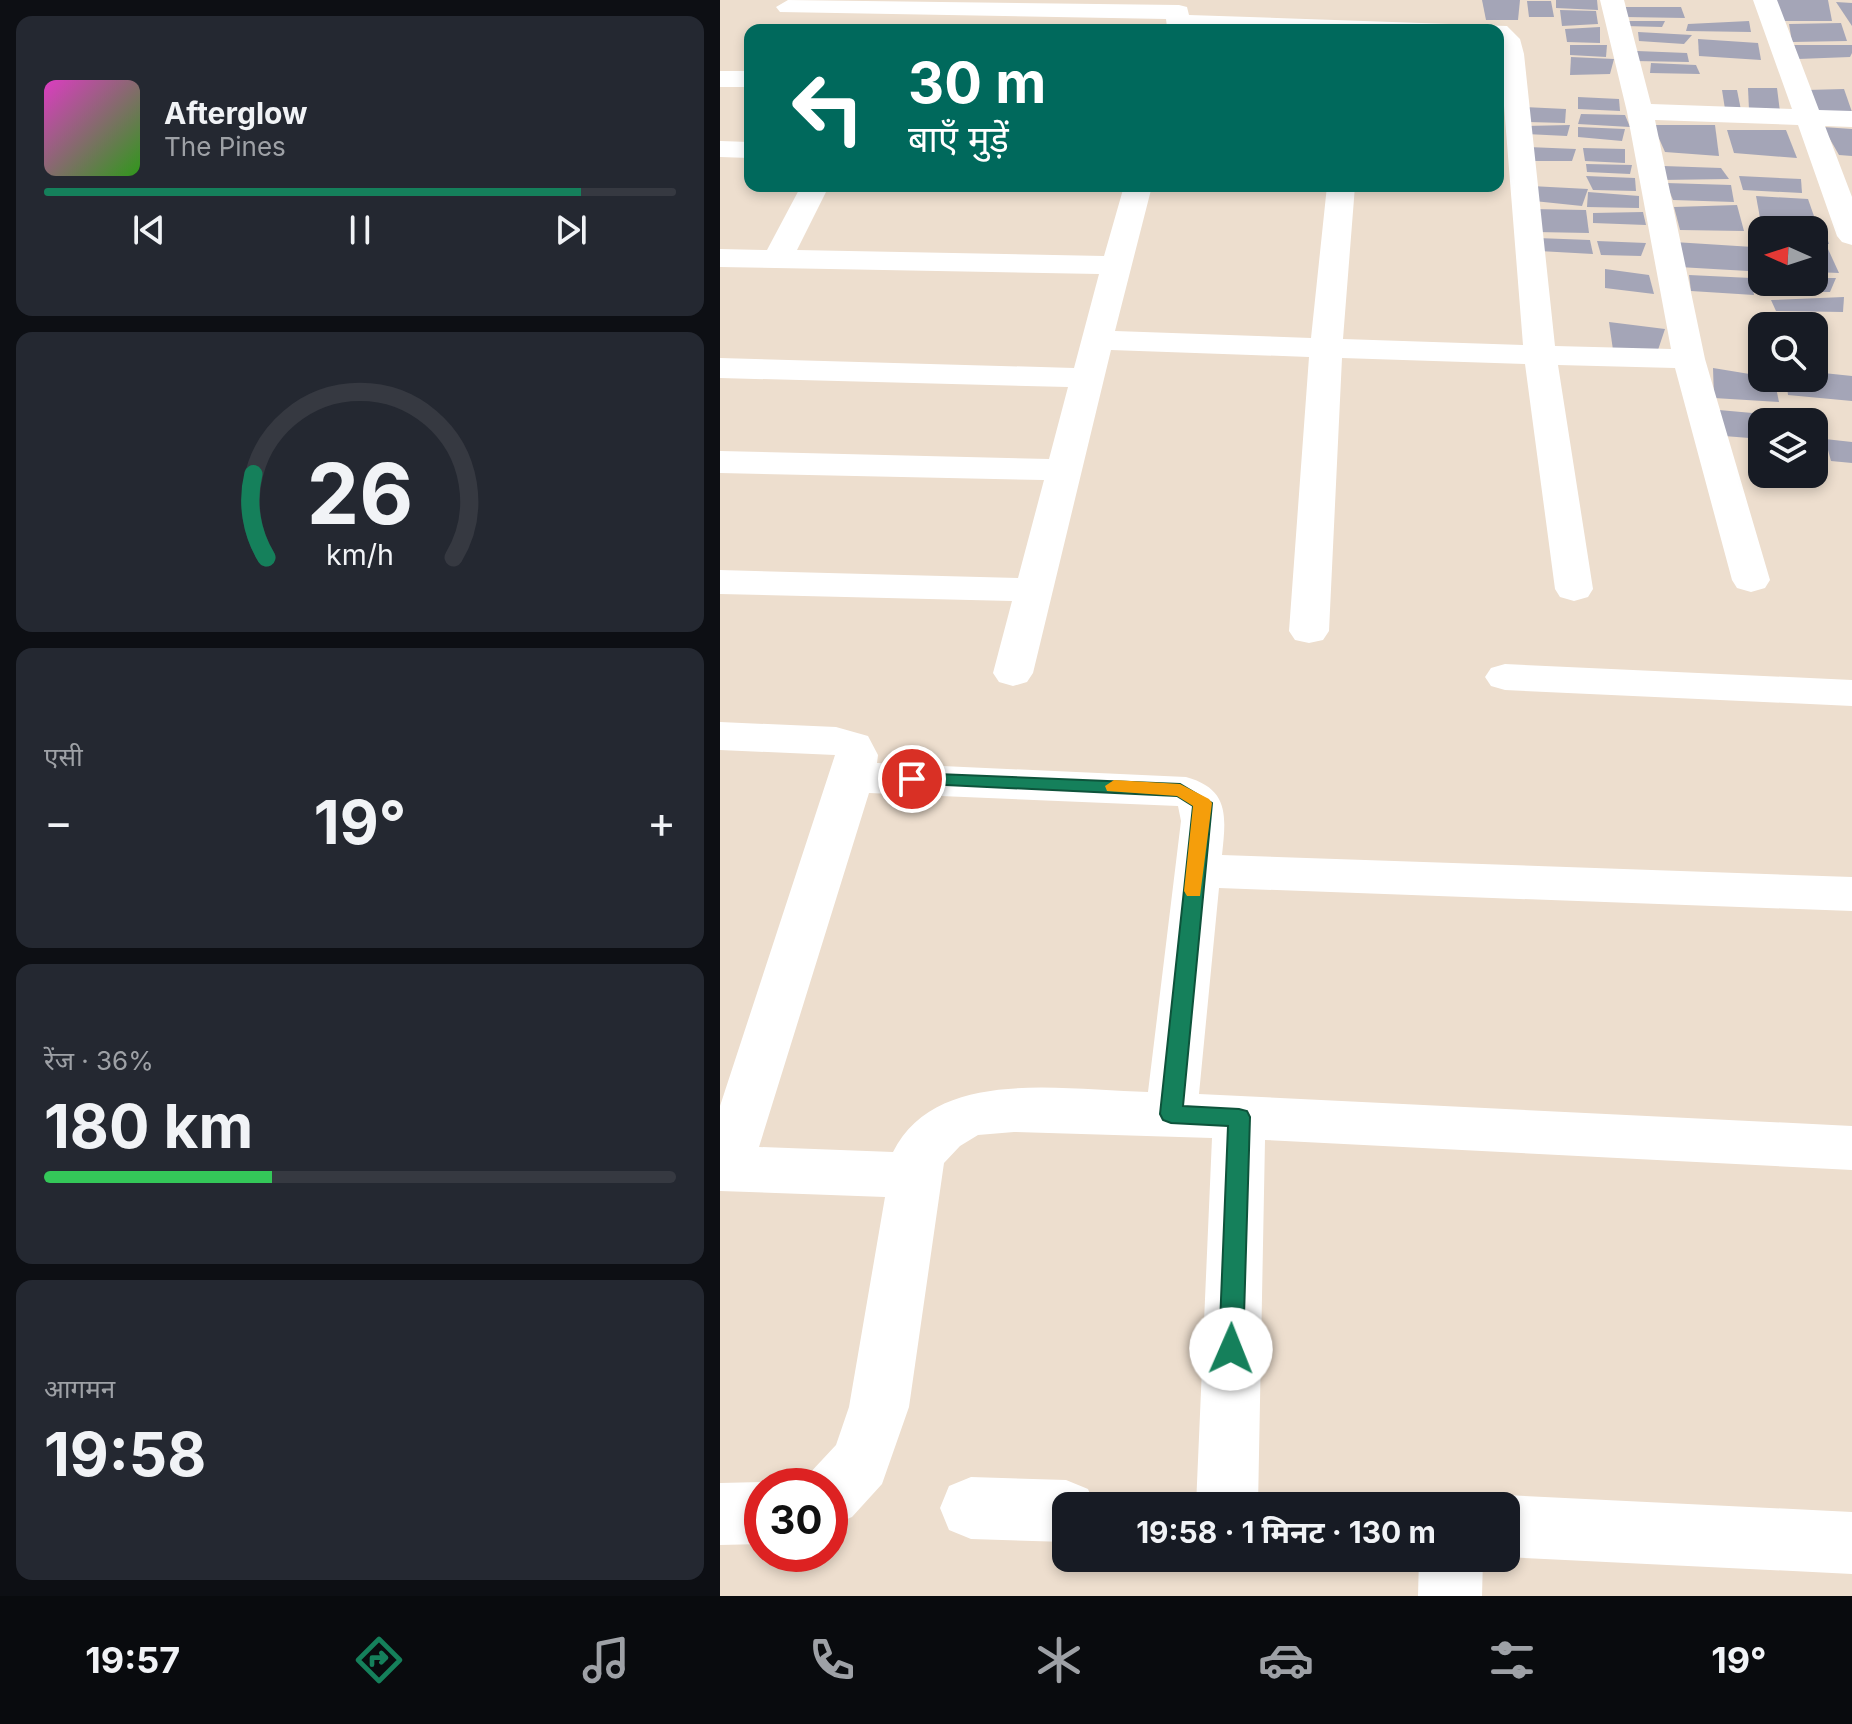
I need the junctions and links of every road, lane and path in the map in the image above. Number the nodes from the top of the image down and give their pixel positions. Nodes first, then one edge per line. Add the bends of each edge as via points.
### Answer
1 (1357, 0) edge
2 (1612, 0) edge
3 (1765, 0) edge
4 (790, 3) edge
5 (1178, 16) edge
6 (777, 24) edge
7 (1297, 24) edge
8 (1356, 24) edge
9 (1504, 36) edge
10 (1640, 112) junction
11 (1809, 118) junction
12 (1852, 119) edge
13 (720, 149) edge
14 (744, 150) edge
15 (812, 192) edge
16 (1136, 192) edge
17 (1340, 192) edge
18 (1852, 236) edge
19 (720, 258) edge
20 (778, 258) junction
21 (1117, 265) junction
22 (1097, 340) junction
23 (1326, 348) junction
24 (1540, 355) junction
25 (1689, 359) junction
26 (720, 368) edge
27 (1088, 378) junction
28 (720, 462) edge
29 (1065, 470) junction
30 (1751, 580) dead end
31 (720, 582) edge
32 (1574, 589) dead end
33 (1034, 590) junction
34 (1309, 631) dead end
35 (1013, 673) dead end
36 (1505, 677) dead end
37 (1852, 693) edge
38 (720, 736) edge
39 (852, 777) junction
40 (1196, 871) junction
41 (1852, 894) edge
42 (1171, 1114) junction
43 (1239, 1117) junction
44 (1852, 1148) edge
45 (723, 1168) edge
46 (915, 1176) junction
47 (848, 1476) edge
48 (1227, 1492) edge
49 (971, 1508) dead end
50 (1052, 1511) edge
51 (744, 1513) edge
52 (720, 1514) edge
53 (1520, 1527) edge
54 (1852, 1543) edge
55 (1451, 1572) edge
56 (1450, 1596) edge

1 - 8 street
2 - 10 street
3 - 11 street
4 - 5 street
4 - 6 street
5 - 7 street
9 - 24 street via 1512,54
10 - 11 street
10 - 25 street
11 - 12 street
11 - 18 street
13 - 14 street
15 - 20 street
16 - 21 street
17 - 23 street
19 - 20 street
20 - 21 street
21 - 22 street
22 - 23 street
22 - 27 street
23 - 24 street
23 - 34 street
24 - 25 street
24 - 32 street
25 - 30 street
26 - 27 street
27 - 29 street
28 - 29 street
29 - 33 street
31 - 33 street
33 - 35 street
36 - 37 street
38 - 39 street via 853,746 857,755
39 - 40 street via 1180,790 1202,803
39 - 45 street
40 - 41 street
40 - 42 street
42 - 43 street
42 - 46 street via 969,1114 941,1131 919,1154
43 - 44 street
43 - 48 street
45 - 46 street
46 - 47 street via 879,1407 860,1463
49 - 50 street
51 - 52 street
53 - 54 street
55 - 56 street

